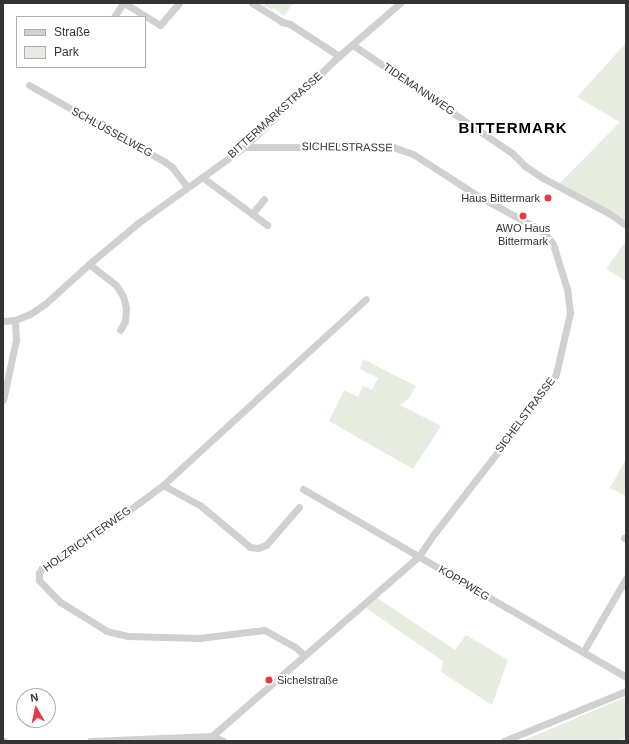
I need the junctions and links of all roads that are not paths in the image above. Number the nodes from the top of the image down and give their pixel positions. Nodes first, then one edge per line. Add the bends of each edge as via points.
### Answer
1 (124, 3) edge
2 (179, 3) edge
3 (252, 3) edge
4 (400, 3) edge
5 (115, 16) edge
6 (145, 16) edge
7 (146, 16) edge
8 (353, 45) junction
9 (339, 56) junction
10 (29, 85) dead end
11 (244, 147) junction
12 (202, 177) junction
13 (188, 187) junction
14 (264, 199) dead end
15 (252, 214) junction
16 (267, 225) dead end
17 (626, 225) edge
18 (89, 264) junction
19 (366, 299) dead end
20 (3, 320) edge
21 (15, 320) junction
22 (120, 330) dead end
23 (3, 400) edge
24 (163, 485) junction
25 (303, 489) dead end
26 (299, 507) dead end
27 (419, 556) junction
28 (626, 578) edge
29 (583, 652) junction
30 (304, 655) junction
31 (626, 677) edge
32 (626, 691) edge
33 (212, 736) junction
34 (90, 741) edge
35 (223, 741) edge
36 (504, 741) edge

1 - 5 street
1 - 6 street
2 - 7 street via 160,25
3 - 9 street
4 - 8 street, BITTERMARKSTRASSE
8 - 9 street, BITTERMARKSTRASSE
8 - 17 street, TIDEMANNWEG via 512,153 543,178
9 - 11 street, BITTERMARKSTRASSE
10 - 13 street, SCHLÜSSELWEG via 165,162
11 - 12 street, BITTERMARKSTRASSE
11 - 27 street, SICHELSTRASSE via 360,146 403,149 478,196 539,229 553,244 570,313 556,374
12 - 13 street, BITTERMARKSTRASSE
12 - 15 street
13 - 18 street, BITTERMARKSTRASSE via 138,223
14 - 15 street
15 - 16 street
18 - 21 street, BITTERMARKSTRASSE via 45,304
18 - 22 street via 116,285 123,296 126,308 125,321
19 - 24 street, HOLZRICHTERWEG
20 - 21 street, BITTERMARKSTRASSE
21 - 23 street via 16,340
24 - 26 street via 201,506 250,547 266,545
24 - 30 street, HOLZRICHTERWEG via 100,532 42,568 39,580 60,602 107,631 128,636 199,638 264,630
25 - 27 street, KOPPWEG
27 - 29 street, KOPPWEG
27 - 30 street, SICHELSTRASSE
28 - 29 street
29 - 31 street, KOPPWEG
30 - 33 street, SICHELSTRASSE
32 - 36 street
33 - 34 street
33 - 35 street

